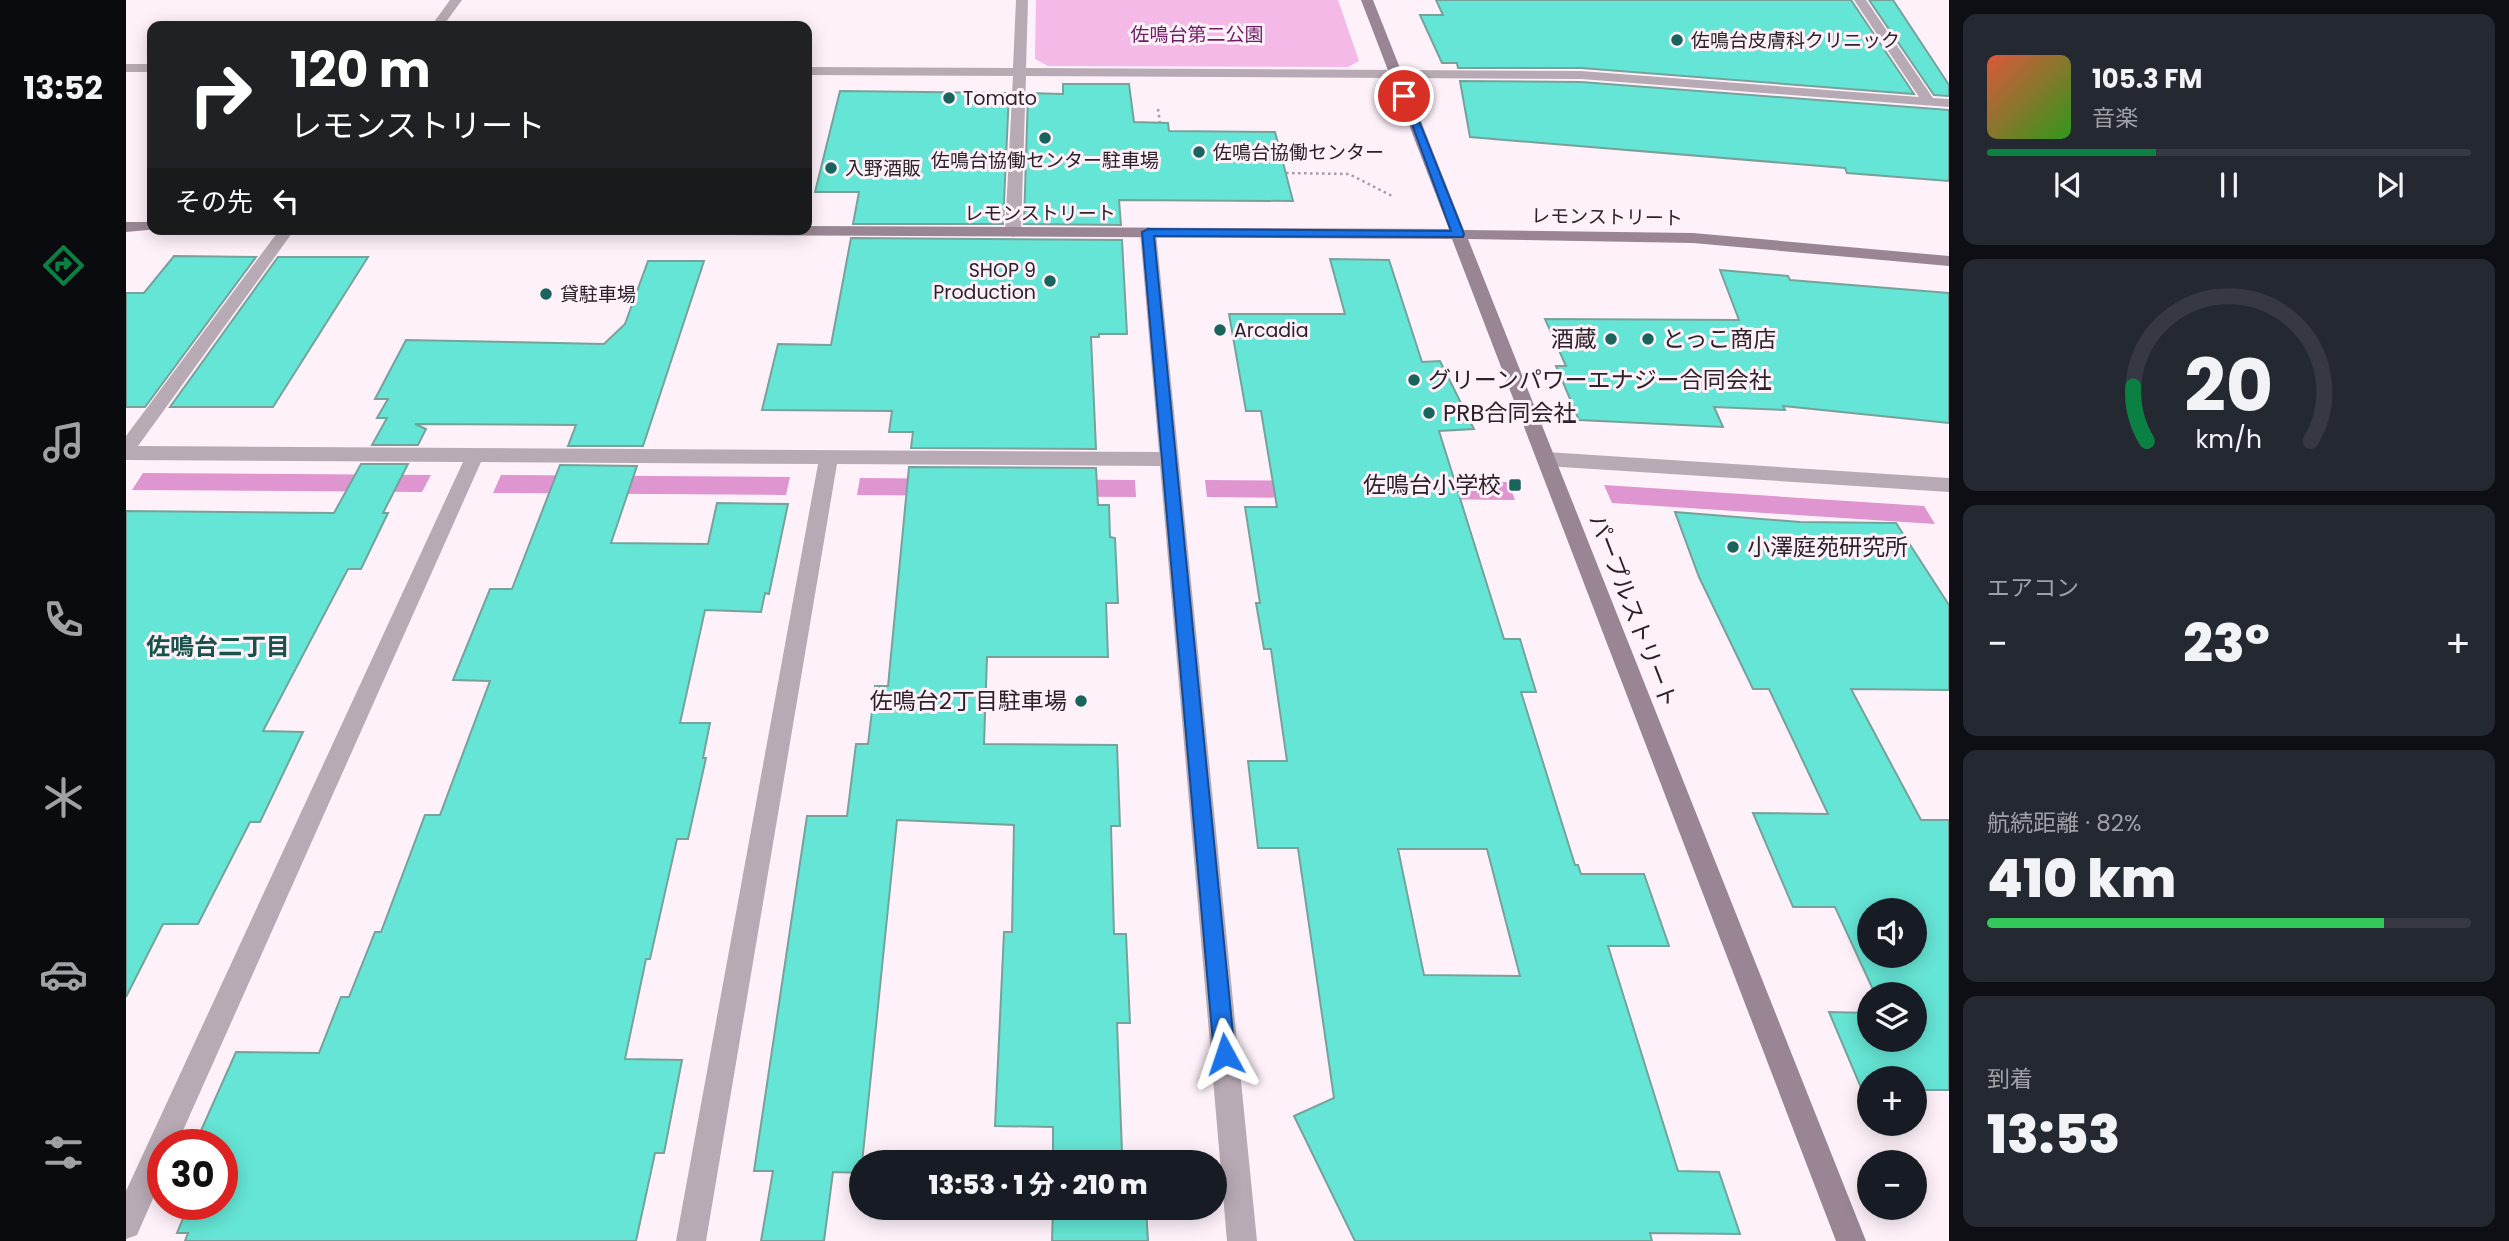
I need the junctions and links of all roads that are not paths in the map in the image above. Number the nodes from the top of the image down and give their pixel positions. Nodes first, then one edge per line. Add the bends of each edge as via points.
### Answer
1 (456, 0) edge
2 (1022, 0) edge
3 (1367, 0) edge
4 (1860, 0) edge
5 (441, 21) edge
6 (126, 68) edge
7 (147, 68) edge
8 (812, 71) edge
9 (1019, 72) junction
10 (1396, 74) junction
11 (1928, 101) junction
12 (1949, 103) edge
13 (126, 227) edge
14 (147, 227) edge
15 (812, 231) edge
16 (1013, 232) junction
17 (1148, 232) junction
18 (1458, 234) junction
19 (284, 235) edge
20 (1949, 261) edge
21 (126, 451) edge
22 (475, 455) junction
23 (829, 457) junction
24 (1170, 459) junction
25 (1546, 459) junction
26 (1949, 485) edge
27 (126, 1224) edge
28 (691, 1241) edge
29 (1242, 1241) edge
30 (1851, 1241) edge

1 - 5 street
2 - 9 street
3 - 10 street, パープルストリート
4 - 11 street
6 - 7 street
8 - 9 street
9 - 10 street
9 - 16 street
10 - 11 street via 1581,75
10 - 18 street, パープルストリート
11 - 12 street
13 - 14 street
15 - 16 street, レモンストリート
16 - 17 street, レモンストリート
17 - 18 street, レモンストリート
17 - 24 street
18 - 20 street, レモンストリート via 1693,238
18 - 25 street, パープルストリート
19 - 21 street
21 - 22 street
22 - 23 street
22 - 27 street
23 - 24 street
23 - 28 street
24 - 29 street
25 - 26 street
25 - 30 street, パープルストリート

